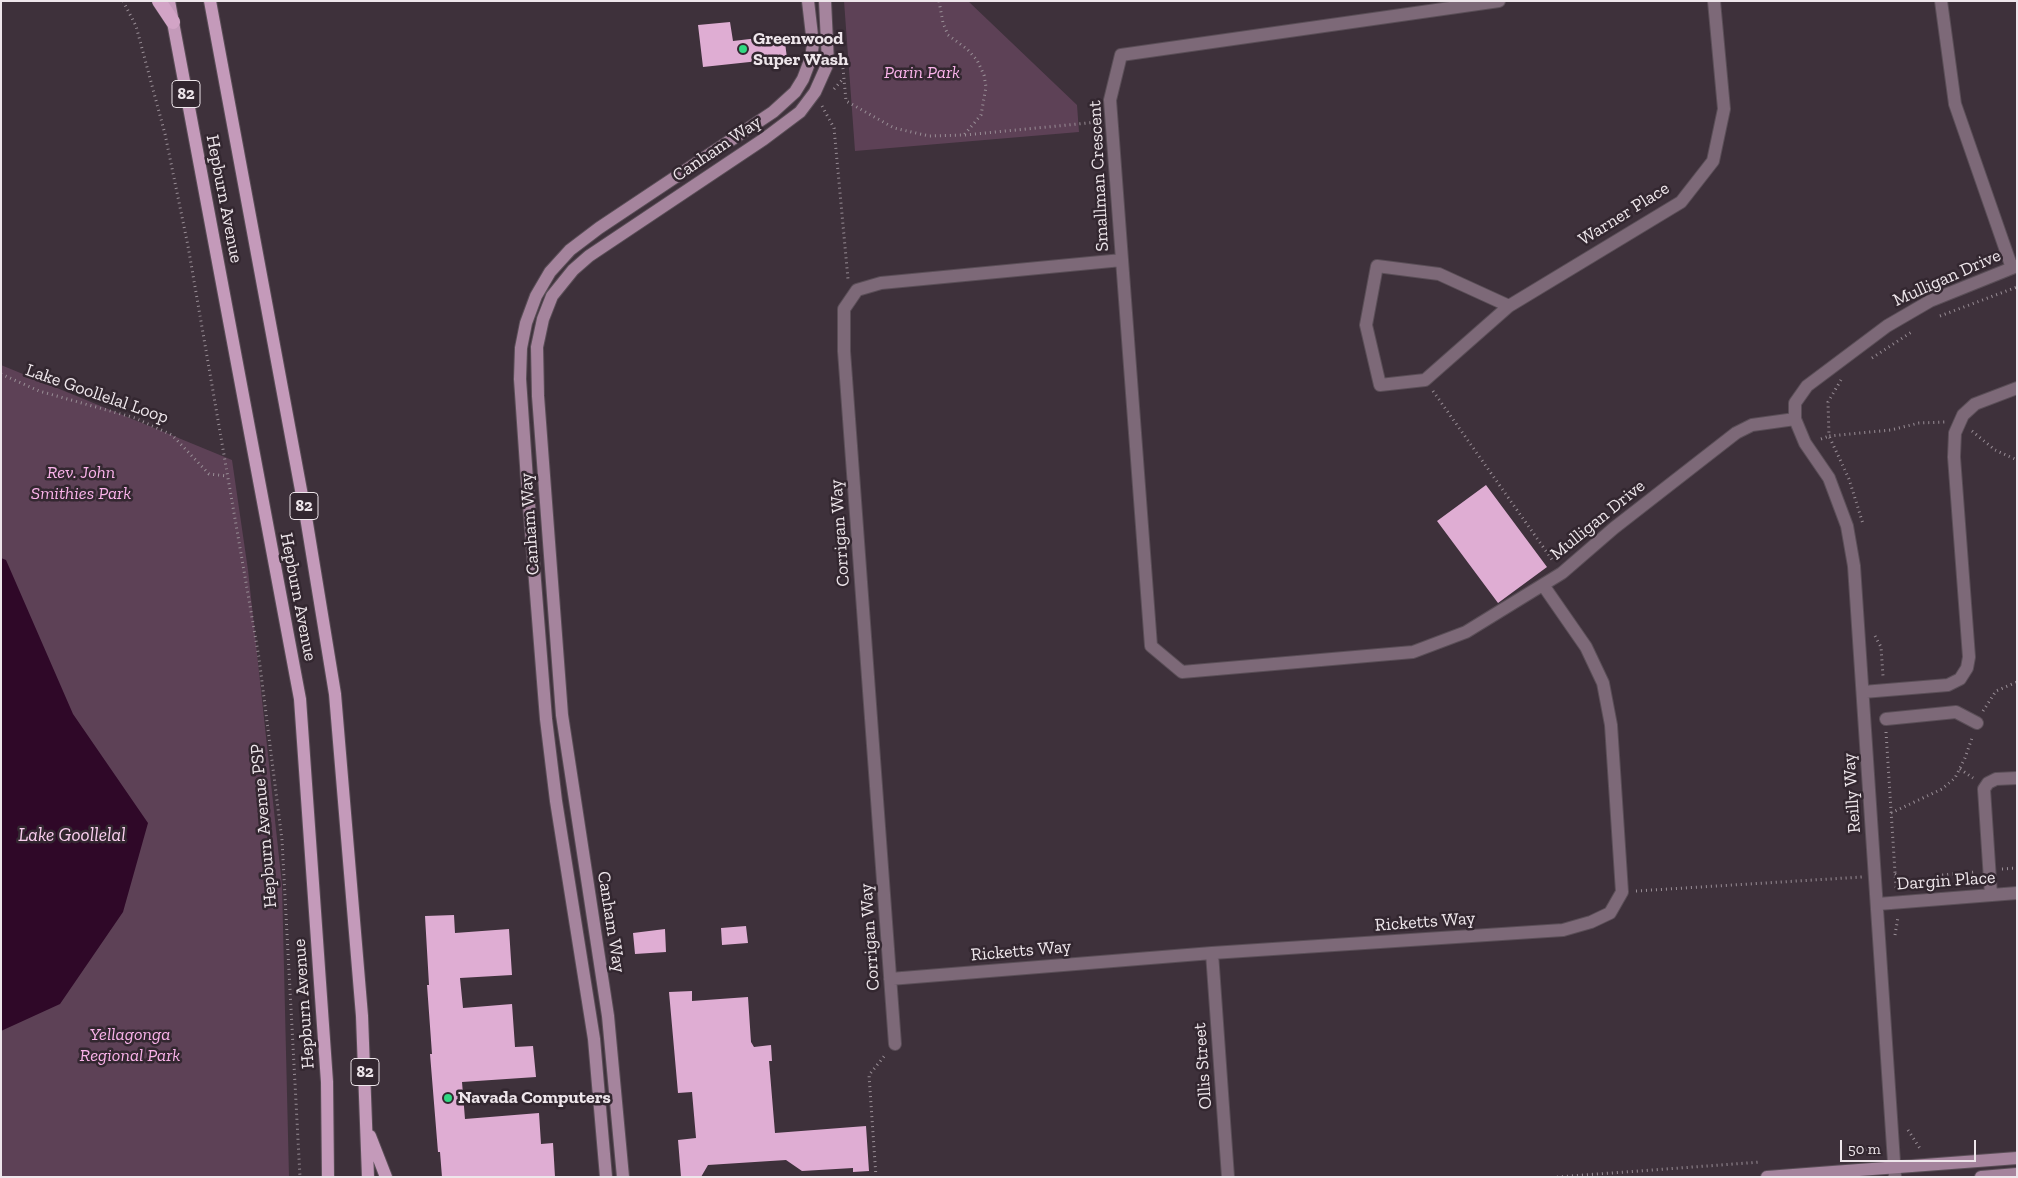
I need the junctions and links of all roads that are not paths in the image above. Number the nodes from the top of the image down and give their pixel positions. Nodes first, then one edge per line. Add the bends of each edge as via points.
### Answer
1 (159, 1) edge
2 (169, 1) edge
3 (210, 1) edge
4 (808, 1) edge
5 (825, 1) edge
6 (1405, 1) edge
7 (1498, 1) edge
8 (1714, 1) edge
9 (1941, 1) edge
10 (1406, 14) junction
11 (173, 22) junction
12 (1122, 260) junction
13 (2014, 267) edge
14 (1508, 306) junction
15 (2017, 388) edge
16 (1795, 419) junction
17 (1543, 584) junction
18 (1151, 646) joint
19 (1863, 692) junction
20 (1886, 719) road end
21 (1977, 723) road end
22 (2017, 778) edge
23 (2017, 893) edge
24 (1991, 895) junction
25 (1878, 904) junction
26 (1212, 952) junction
27 (890, 979) junction
28 (895, 1044) road end
29 (367, 1129) junction
30 (2017, 1158) edge
31 (1894, 1173) edge
32 (2017, 1174) edge
33 (328, 1177) edge
34 (368, 1177) edge
35 (386, 1177) edge
36 (606, 1177) edge
37 (623, 1177) edge
38 (1228, 1177) edge
39 (1767, 1177) edge
40 (1981, 1177) edge

1 - 11 highway
2 - 11 main road, Hepburn Avenue / 82
3 - 29 main road, Hepburn Avenue / 82 via 306,517 335,694 362,1016
4 - 36 main road, Canham Way via 813,44 811,58 795,92 773,112 570,250 550,272 536,296 521,348 520,379 546,719 594,1038
5 - 37 main road, Canham Way via 828,63 815,92 800,112 573,270 552,296 537,347 562,715 608,1016
6 - 10 street
7 - 10 street, Smallman Crescent
8 - 14 street, Warner Place via 1724,109 1713,161 1681,202
9 - 13 street via 1956,104
10 - 12 street, Smallman Crescent via 1121,55 1110,100
11 - 33 main road, Hepburn Avenue / 82 via 300,699 326,1082
12 - 18 street, Smallman Crescent
12 - 27 street, Corrigan Way via 864,286 850,298 844,310 844,352
13 - 16 street, Mulligan Drive via 1930,301 1887,326 1807,386 1794,403
14 - 14 street, Warner Place via 1426,380 1380,385 1366,325 1377,266 1439,274
15 - 19 street via 1975,404 1963,415 1955,433 1969,657 1967,668 1960,679 1948,685
16 - 17 street, Mulligan Drive via 1752,425 1736,433 1562,573
16 - 19 street, Reilly Way via 1807,445 1829,478 1847,526 1854,566
17 - 18 street, Mulligan Drive via 1466,632 1413,652 1182,672
17 - 26 street, Ricketts Way via 1586,647 1603,683 1610,725 1622,892 1610,913 1563,930
19 - 25 street, Reilly Way
20 - 21 street via 1956,712
22 - 24 street via 1996,779 1984,789
23 - 24 street, Dargin Place
24 - 25 street, Dargin Place
25 - 31 street, Reilly Way
26 - 27 street, Ricketts Way
26 - 38 street, Ollis Street
27 - 28 street, Corrigan Way
29 - 34 main road, Hepburn Avenue / 82
29 - 35 main road
30 - 31 main road
31 - 39 main road
32 - 40 main road

